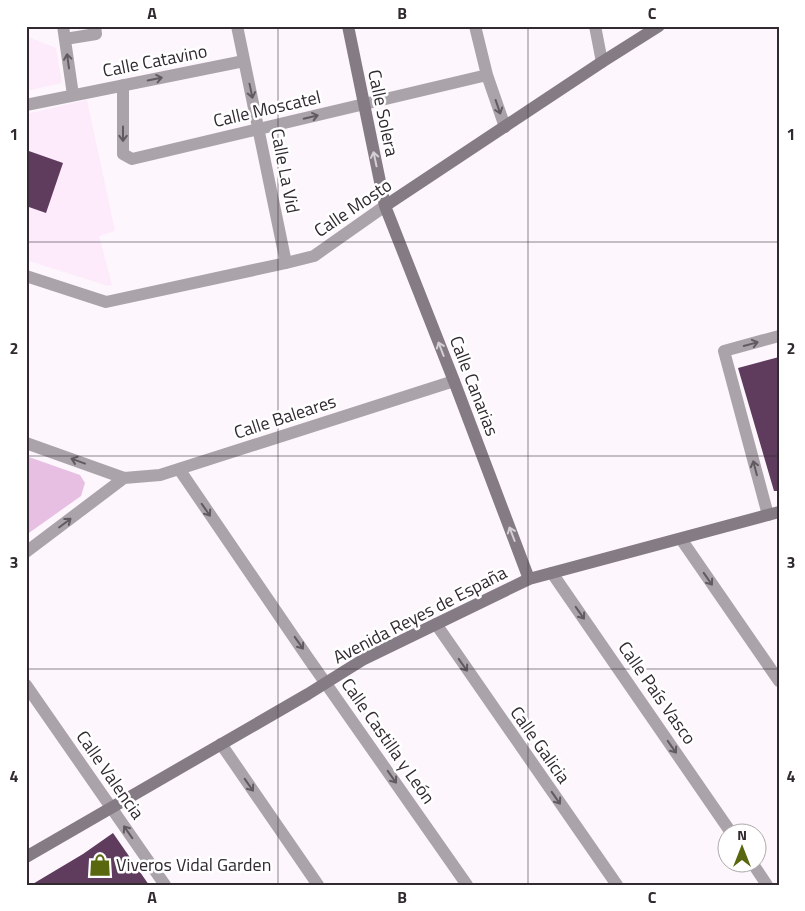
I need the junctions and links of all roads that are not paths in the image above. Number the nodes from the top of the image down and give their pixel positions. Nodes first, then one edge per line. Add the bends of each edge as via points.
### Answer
1 (95, 26) edge
2 (237, 26) edge
3 (348, 26) edge
4 (475, 26) edge
5 (595, 26) edge
6 (659, 26) edge
7 (64, 33) edge
8 (244, 61) junction
9 (602, 62) junction
10 (487, 75) junction
11 (123, 85) junction
12 (73, 95) junction
13 (364, 104) junction
14 (26, 105) edge
15 (505, 127) junction
16 (259, 129) junction
17 (385, 206) junction
18 (286, 263) junction
19 (26, 276) edge
20 (779, 336) edge
21 (454, 381) junction
22 (26, 443) edge
23 (179, 469) junction
24 (124, 478) junction
25 (773, 514) edge
26 (681, 539) junction
27 (26, 552) edge
28 (552, 573) junction
29 (529, 579) junction
30 (436, 624) junction
31 (779, 681) edge
32 (326, 683) junction
33 (26, 685) edge
34 (221, 744) junction
35 (112, 808) junction
36 (725, 824) edge
37 (26, 857) edge
38 (760, 874) edge
39 (165, 885) edge
40 (318, 885) edge
41 (467, 885) edge
42 (616, 885) edge
43 (767, 885) edge

1 - 7 street via 96,34
2 - 8 street, Calle La Vid
3 - 13 street, Calle Solera
4 - 10 street
5 - 9 street
6 - 9 street, Calle Mosto
12 -> 7 street
11 -> 8 street, Calle Catavino
8 -> 16 street, Calle La Vid
9 - 15 street, Calle Mosto
10 - 13 street, Calle Moscatel
10 -> 15 street
11 - 12 street, Calle Catavino
11 -> 16 street, Calle Moscatel via 123,154 132,159
12 - 14 street, Calle Catavino
16 -> 13 street, Calle Moscatel
17 -> 13 street, Calle Solera
15 - 17 street, Calle Mosto
16 - 18 street, Calle La Vid
17 - 18 street, Calle Mosto via 314,256
21 -> 17 street, Calle Canarias
18 - 19 street, Calle Mosto via 106,302
25 -> 20 street via 724,351
21 - 23 street, Calle Baleares
29 -> 21 street, Calle Canarias
24 -> 22 street
23 - 24 street, Calle Baleares via 160,475
23 -> 32 street, Calle Castilla y León
27 -> 24 street
25 - 26 street, Avenida Reyes de España
26 - 28 street, Avenida Reyes de España
26 -> 31 street
28 - 29 street, Avenida Reyes de España
28 -> 36 street, Calle País Vasco
29 - 30 street, Avenida Reyes de España
30 - 32 street, Avenida Reyes de España via 364,659
30 -> 42 street, Calle Galicia
32 - 34 street, Avenida Reyes de España
32 -> 41 street, Calle Castilla y León
33 - 35 street, Calle Valencia
34 - 35 street, Avenida Reyes de España
34 -> 40 street
35 - 37 street, Avenida Reyes de España
39 -> 35 street, Calle Valencia
38 - 43 street

